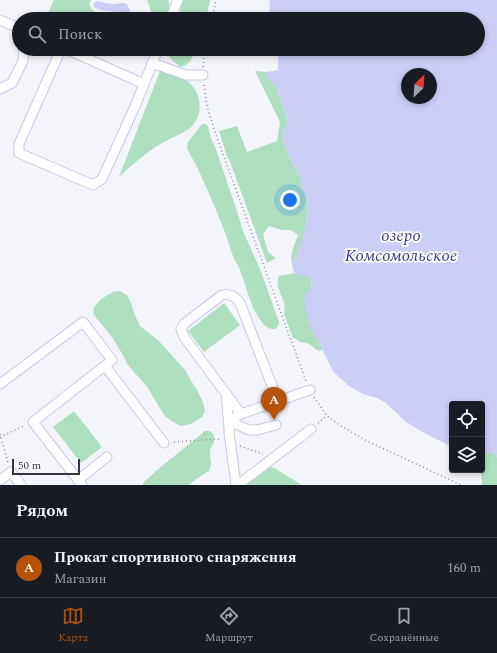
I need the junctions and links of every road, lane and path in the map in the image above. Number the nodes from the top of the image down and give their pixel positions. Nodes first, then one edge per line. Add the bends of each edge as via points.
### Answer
1 (178, 0) edge
2 (216, 0) edge
3 (173, 12) edge
4 (213, 12) edge
5 (0, 20) edge
6 (12, 25) edge
7 (23, 56) edge
8 (58, 56) edge
9 (82, 56) edge
10 (155, 56) edge
11 (204, 56) edge
12 (152, 63) junction
13 (203, 75) junction
14 (144, 84) junction
15 (0, 89) edge
16 (105, 366) junction
17 (0, 384) edge
18 (310, 390) junction
19 (226, 393) junction
20 (278, 401) junction
21 (241, 414) junction
22 (33, 422) junction
23 (276, 425) dead end
24 (230, 427) junction
25 (311, 429) dead end
26 (0, 434) edge
27 (1, 437) edge
28 (164, 443) dead end
29 (107, 457) dead end
30 (10, 472) junction
31 (0, 480) edge
32 (80, 482) edge
33 (21, 485) edge
34 (237, 485) edge
35 (461, 485) edge

1 - 3 street
2 - 4 path
5 - 6 street
7 - 15 street via 12,83
8 - 14 street via 19,144 19,153 93,185 102,179
9 - 14 street
10 - 12 street
11 - 13 path
12 - 13 street via 186,75
12 - 14 street
13 - 18 path via 207,106 217,138
16 - 17 street via 112,360 82,322
16 - 22 street
16 - 28 street
18 - 20 street
18 - 35 path via 323,412 341,426
19 - 20 street via 184,337 181,329 185,323 219,297 227,294 234,296 240,303
19 - 21 street
19 - 24 street
20 - 21 street
21 - 24 street via 234,418
22 - 27 path
22 - 32 street
23 - 24 street via 257,430
24 - 34 street
25 - 34 street
26 - 27 path
27 - 30 path
29 - 32 street
30 - 31 street
30 - 33 street

